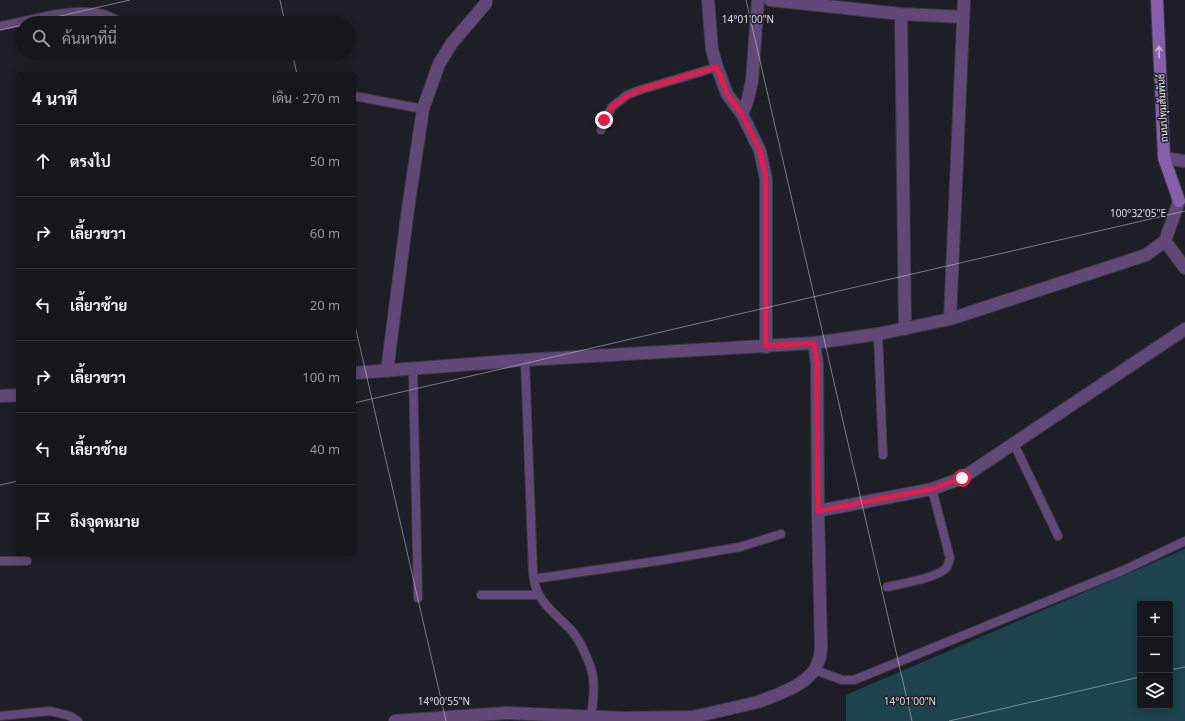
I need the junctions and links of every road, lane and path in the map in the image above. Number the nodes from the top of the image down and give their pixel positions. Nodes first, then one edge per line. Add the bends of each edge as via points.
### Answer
1 (486, 0) edge
2 (708, 0) edge
3 (758, 0) edge
4 (770, 0) edge
5 (964, 0) edge
6 (1157, 0) edge
7 (901, 14) junction
8 (51, 16) edge
9 (107, 16) edge
10 (963, 16) junction
11 (16, 23) edge
12 (0, 26) edge
13 (717, 67) junction
14 (356, 96) edge
15 (423, 109) junction
16 (742, 114) junction
17 (601, 130) dead end
18 (1164, 158) junction
19 (1185, 161) edge
20 (1185, 190) edge
21 (1179, 201) junction
22 (1165, 241) junction
23 (1185, 268) edge
24 (950, 319) junction
25 (1185, 328) edge
26 (905, 329) junction
27 (878, 334) junction
28 (814, 343) junction
29 (766, 346) junction
30 (525, 360) junction
31 (414, 369) junction
32 (388, 371) junction
33 (356, 373) edge
34 (16, 395) edge
35 (0, 396) edge
36 (1014, 444) junction
37 (883, 455) dead end
38 (932, 489) junction
39 (818, 511) junction
40 (781, 534) dead end
41 (1058, 536) dead end
42 (1185, 541) edge
43 (0, 561) edge
44 (27, 561) dead end
45 (534, 579) junction
46 (887, 587) dead end
47 (481, 595) dead end
48 (539, 595) junction
49 (418, 598) dead end
50 (815, 670) junction
51 (0, 716) edge
52 (591, 717) junction
53 (78, 721) edge
54 (395, 721) edge

1 - 15 street via 439,64
2 - 13 street via 712,50
3 - 16 street via 752,81
4 - 7 street
5 - 10 street
18 -> 6 street, ถนนปทุมสัมพันธ์
7 - 10 street
7 - 26 street
8 - 9 lane via 74,12 92,12
10 - 24 street
11 - 12 lane
13 - 16 street via 727,94
13 - 17 lane via 627,96 612,107
14 - 15 lane
15 - 32 street
16 - 29 street via 760,151 766,179
18 - 19 street
18 - 21 street, ถนนปทุมสัมพันธ์
20 - 21 street
21 - 22 street
22 - 23 street
22 - 24 street via 1146,255
24 - 26 street
25 - 36 street
26 - 27 street
27 - 28 street
27 - 37 lane
28 - 29 street
28 - 39 street via 817,362
29 - 30 street
30 - 31 street
30 - 45 lane
31 - 32 street
31 - 49 lane
32 - 33 street
34 - 35 street
36 - 38 street via 962,478
36 - 41 lane
38 - 39 street
38 - 46 lane via 950,558 947,568 938,574 913,582
39 - 50 street via 821,647
40 - 45 lane via 740,547
42 - 50 lane via 1124,570 854,680 842,680
43 - 44 lane
45 - 48 lane
47 - 48 lane
48 - 52 lane via 573,631 585,654 593,677
50 - 52 street via 794,687 758,702 693,716
51 - 53 lane via 50,711 70,716
52 - 54 street via 506,713

